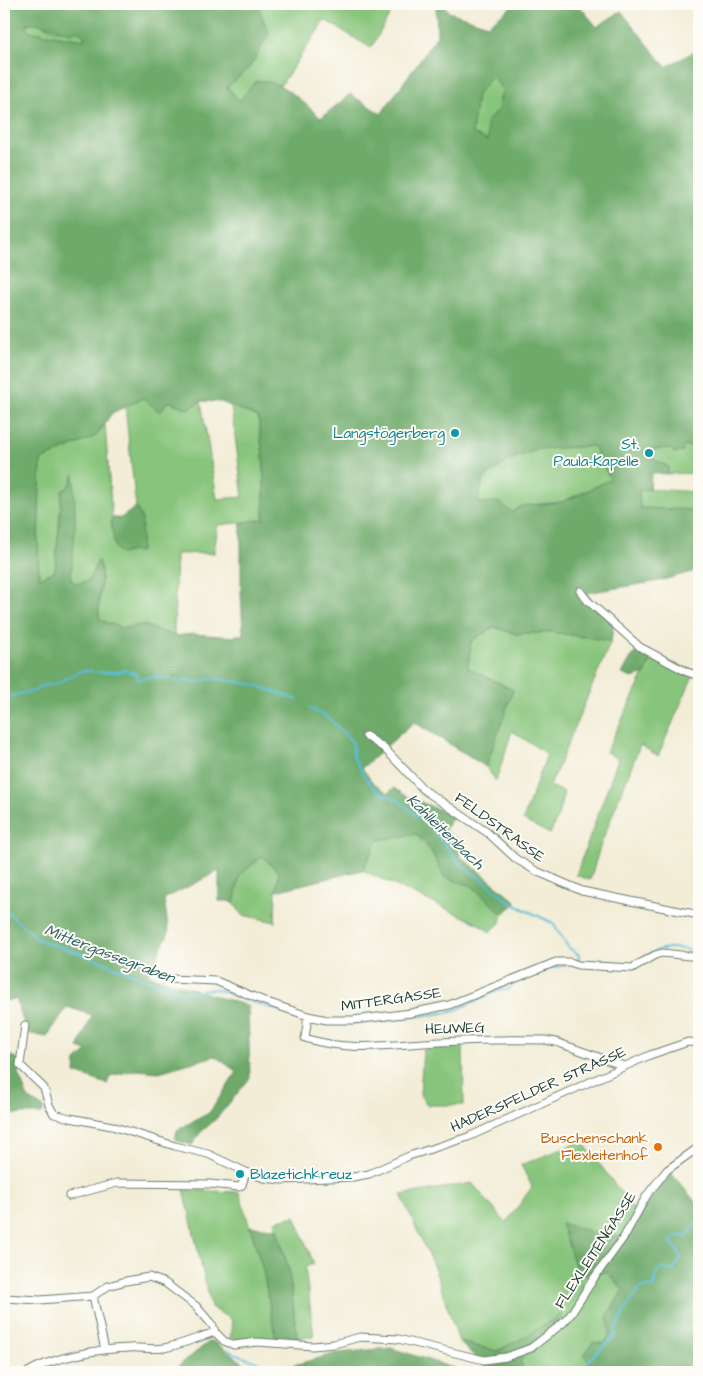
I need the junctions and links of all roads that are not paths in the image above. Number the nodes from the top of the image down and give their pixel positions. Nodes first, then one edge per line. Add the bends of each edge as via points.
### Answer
1 (580, 591) dead end
2 (699, 676) edge
3 (366, 736) dead end
4 (699, 915) edge
5 (699, 957) edge
6 (170, 979) dead end
7 (308, 1016) junction
8 (25, 1025) dead end
9 (699, 1043) edge
10 (624, 1066) junction
11 (699, 1147) edge
12 (246, 1172) junction
13 (69, 1196) dead end
14 (93, 1296) junction
15 (4, 1298) edge
16 (215, 1332) junction
17 (105, 1350) junction
18 (28, 1372) edge

1 - 2 street via 640,647
3 - 4 street, FELDSTRASSE via 384,748 424,790 488,833 536,871 582,890
5 - 7 street, MITTERGASSE via 662,953 632,968 556,962 450,1005 432,1009 353,1020
6 - 7 street, MITTERGASSE via 216,981
7 - 10 street, HEUWEG via 305,1038 342,1046 370,1048 442,1042 545,1040
8 - 12 street, HADERSFELDER STRASSE via 20,1065 44,1088 54,1114 112,1126 208,1154
9 - 10 street, HADERSFELDER STRASSE via 688,1042
10 - 12 street, HADERSFELDER STRASSE via 468,1137 409,1156 369,1174 282,1180
11 - 16 street, FLEXLEITENGASSE via 667,1170 571,1314 531,1348 506,1357 484,1360 398,1339 360,1338 313,1346 257,1342 234,1345
12 - 13 street via 239,1188 210,1184 117,1183
14 - 15 street, FLEXLEITENGASSE via 40,1300
14 - 16 street, FLEXLEITENGASSE via 108,1286 149,1277 165,1283 196,1306
14 - 17 street
16 - 17 street via 163,1348
17 - 18 street via 37,1366

